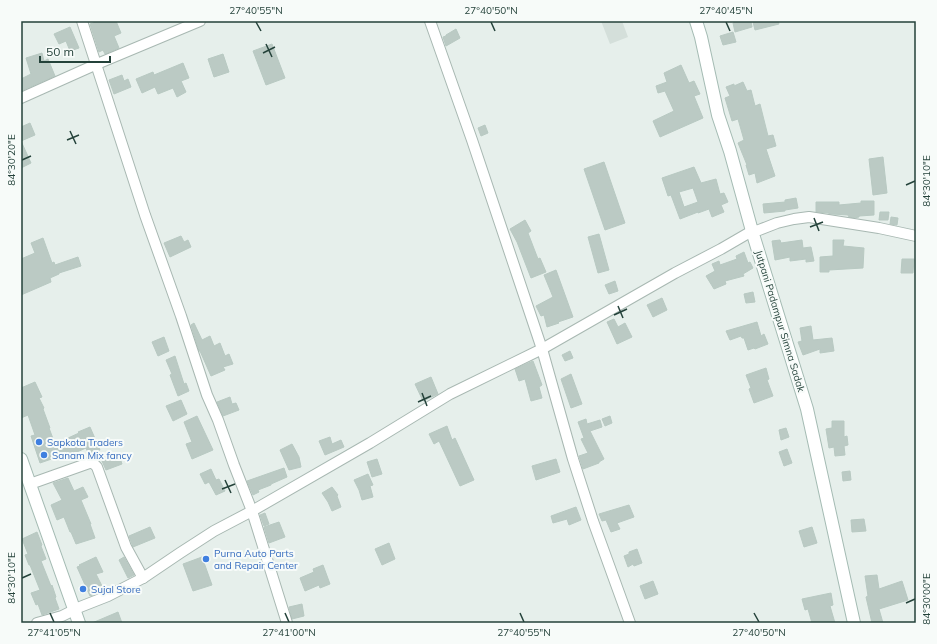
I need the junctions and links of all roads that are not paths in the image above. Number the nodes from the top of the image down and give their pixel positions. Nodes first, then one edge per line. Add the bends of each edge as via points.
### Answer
1 (82, 21) edge
2 (200, 21) edge
3 (430, 21) edge
4 (696, 21) edge
5 (96, 64) junction
6 (21, 98) edge
7 (752, 231) junction
8 (916, 236) edge
9 (542, 349) junction
10 (21, 459) edge
11 (30, 484) junction
12 (252, 511) junction
13 (143, 578) junction
14 (75, 610) junction
15 (36, 623) edge
16 (79, 623) edge
17 (287, 623) edge
18 (630, 623) edge
19 (854, 623) edge

1 - 5 street
2 - 5 street
3 - 9 street
4 - 7 street, Jutpani Padampur Simna Sadak via 718,115
5 - 6 street
5 - 12 street via 207,395
7 - 8 street via 794,219 809,218
7 - 9 street
7 - 19 street, Jutpani Padampur Simna Sadak via 808,409
9 - 12 street via 450,394
9 - 18 street via 586,500
10 - 11 street
11 - 13 street via 92,462 97,467 126,547
11 - 14 street
12 - 13 street via 214,531
12 - 17 street
13 - 14 street
14 - 15 street
14 - 16 street

